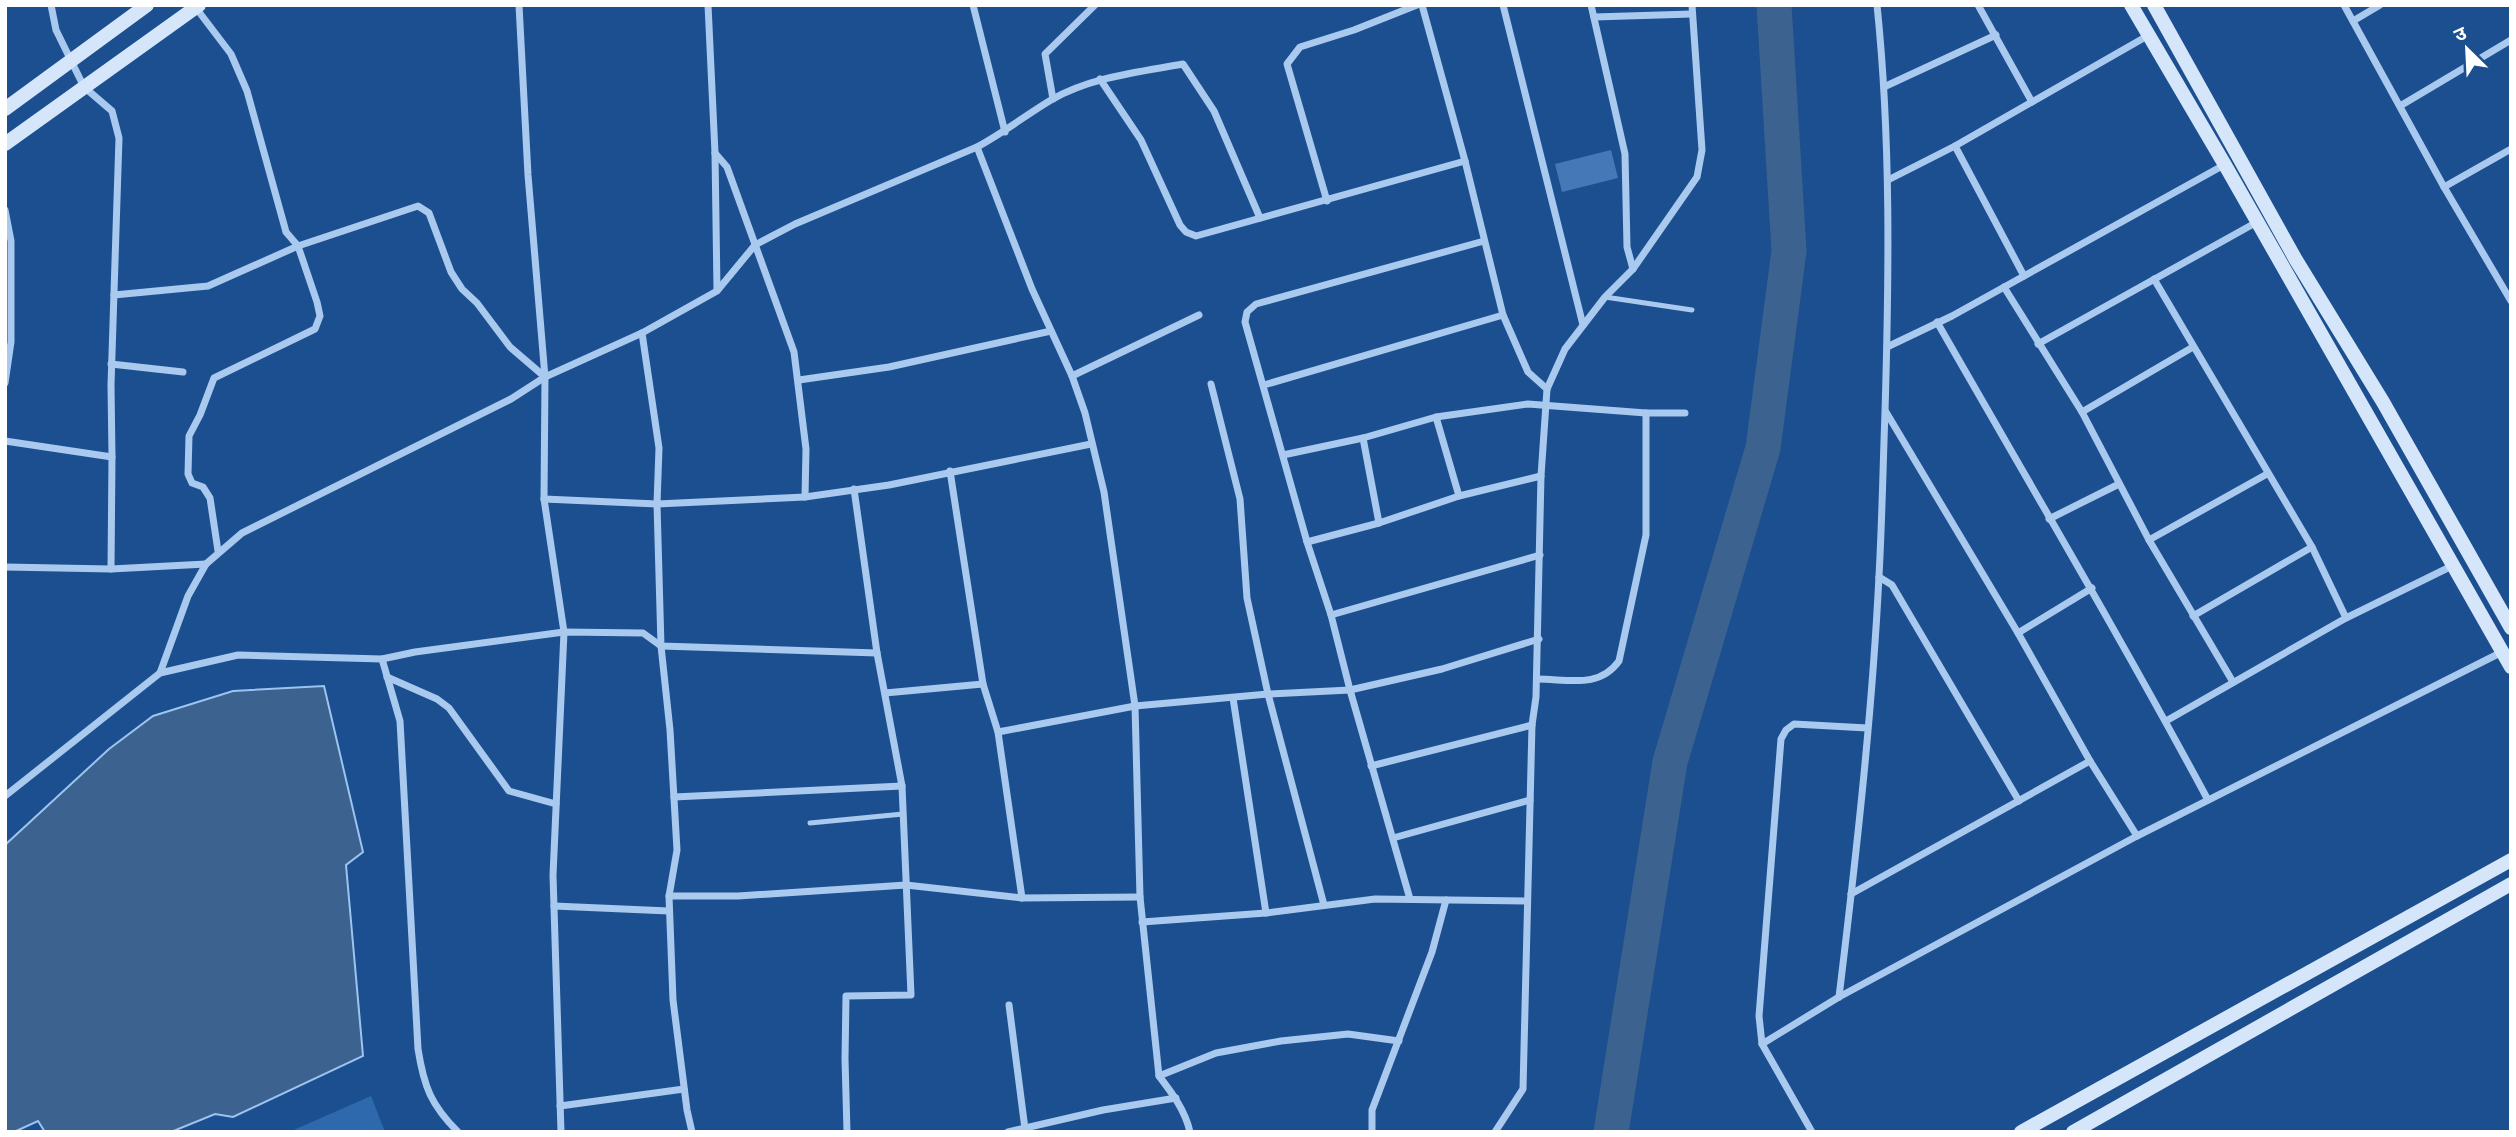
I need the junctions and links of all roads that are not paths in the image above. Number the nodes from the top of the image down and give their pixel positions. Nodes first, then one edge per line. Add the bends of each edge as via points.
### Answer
1 (51, 5) edge
2 (147, 5) edge
3 (519, 5) edge
4 (708, 5) edge
5 (973, 5) edge
6 (1095, 5) edge
7 (1420, 5) edge
8 (1503, 5) edge
9 (1591, 5) edge
10 (1877, 5) edge
11 (1978, 5) edge
12 (2131, 5) edge
13 (2154, 5) edge
14 (2344, 5) edge
15 (2381, 5) edge
16 (197, 6) edge
17 (1692, 9) edge
18 (1594, 16) junction
19 (2353, 21) junction
20 (1996, 35) junction
21 (2149, 35) junction
22 (2511, 40) edge
23 (72, 60) junction
24 (1100, 79) junction
25 (1886, 86) junction
26 (85, 87) junction
27 (1053, 99) junction
28 (2032, 102) junction
29 (2400, 106) junction
30 (5, 109) edge
31 (1005, 132) junction
32 (5, 144) edge
33 (1955, 146) junction
34 (977, 147) junction
35 (2511, 149) edge
36 (715, 153) junction
37 (1465, 161) junction
38 (2225, 165) junction
39 (1888, 180) junction
40 (2444, 187) junction
41 (1327, 201) junction
42 (5, 210) edge
43 (1260, 218) junction
44 (2258, 222) junction
45 (1484, 241) junction
46 (755, 245) junction
47 (298, 246) junction
48 (1633, 269) junction
49 (2024, 276) junction
50 (2154, 279) junction
51 (2004, 287) junction
52 (717, 291) junction
53 (114, 295) junction
54 (1605, 297) junction
55 (2511, 301) edge
56 (1692, 310) dead end
57 (1199, 315) dead end
58 (1503, 315) junction
59 (1937, 323) junction
60 (1583, 325) junction
61 (1051, 331) junction
62 (642, 333) junction
63 (2038, 344) junction
64 (1887, 347) junction
65 (2193, 347) junction
66 (111, 364) junction
67 (183, 372) dead end
68 (1072, 376) junction
69 (545, 377) junction
70 (799, 380) junction
71 (5, 383) edge
72 (1211, 384) dead end
73 (1264, 385) junction
74 (1547, 389) junction
75 (1546, 404) junction
76 (1885, 411) junction
77 (2082, 412) junction
78 (1646, 413) junction
79 (1685, 413) dead end
80 (1436, 417) junction
81 (1363, 438) junction
82 (5, 441) edge
83 (1091, 444) junction
84 (1283, 455) junction
85 (113, 457) junction
86 (950, 471) junction
87 (2267, 474) junction
88 (1541, 476) junction
89 (2119, 484) junction
90 (853, 489) junction
91 (1459, 496) junction
92 (805, 497) junction
93 (544, 499) junction
94 (657, 504) junction
95 (2049, 519) junction
96 (1379, 523) junction
97 (2149, 540) junction
98 (1307, 542) junction
99 (2312, 547) junction
100 (218, 551) junction
101 (1540, 555) junction
102 (206, 564) junction
103 (2454, 565) junction
104 (5, 567) edge
105 (111, 569) junction
106 (1879, 577) junction
107 (2092, 588) junction
108 (1331, 615) junction
109 (2193, 616) junction
110 (2346, 618) junction
111 (2511, 628) edge
112 (564, 632) junction
113 (2018, 633) junction
114 (1539, 639) junction
115 (662, 646) junction
116 (2502, 652) junction
117 (877, 653) junction
118 (382, 659) junction
119 (2511, 667) edge
120 (160, 673) junction
121 (387, 677) junction
122 (1537, 679) junction
123 (2233, 682) junction
124 (983, 684) junction
125 (1350, 690) junction
126 (885, 693) junction
127 (1268, 694) junction
128 (1233, 698) junction
129 (1135, 706) junction
130 (2166, 722) junction
131 (1532, 725) junction
132 (1867, 728) junction
133 (998, 732) junction
134 (2090, 761) junction
135 (1371, 766) junction
136 (902, 786) junction
137 (5, 796) edge
138 (674, 797) junction
139 (1530, 800) junction
140 (2208, 800) junction
141 (2019, 801) junction
142 (556, 804) junction
143 (903, 814) junction
144 (810, 822) dead end
145 (2137, 836) junction
146 (1393, 838) junction
147 (2511, 860) edge
148 (2511, 884) edge
149 (905, 885) junction
150 (1851, 894) junction
151 (668, 896) junction
152 (1140, 897) junction
153 (1022, 898) junction
154 (1410, 899) junction
155 (1446, 900) junction
156 (1527, 901) junction
157 (1324, 905) junction
158 (554, 906) junction
159 (669, 911) junction
160 (1266, 912) junction
161 (1142, 922) junction
162 (1839, 997) junction
163 (1009, 1005) dead end
164 (1399, 1041) junction
165 (1762, 1044) junction
166 (1159, 1076) junction
167 (684, 1089) junction
168 (1176, 1098) junction
169 (560, 1106) junction
170 (1025, 1129) junction
171 (458, 1132) edge
172 (561, 1132) edge
173 (692, 1132) edge
174 (847, 1132) edge
175 (1008, 1132) edge
176 (1190, 1132) edge
177 (1372, 1132) edge
178 (1495, 1132) edge
179 (1812, 1132) edge
180 (2021, 1132) edge
181 (2073, 1132) edge

1 - 23 street via 56,30
2 - 23 street
3 - 69 street
4 - 36 street
5 - 31 street
6 - 27 street via 1045,54
7 - 37 street
7 - 41 street via 1300,47 1287,64
8 - 60 street
9 - 18 street
10 - 25 street
11 - 20 street
12 - 21 street
13 - 111 street via 2296,260
14 - 19 street
15 - 19 street
16 - 26 street
16 - 47 street via 231,54 247,90 286,232
17 - 18 street
17 - 48 street via 1702,150 1697,177
18 - 48 street via 1625,154 1626,247
19 - 29 street
20 - 25 street
20 - 28 street
21 - 28 street
21 - 38 street
22 - 29 street
23 - 26 street
23 - 30 street
24 - 27 street
24 - 43 street via 1141,140 1186,232 1196,236
24 - 43 street via 1183,64 1214,111
25 - 39 street
26 - 32 street
26 - 53 street via 113,111 120,138
27 - 31 street
28 - 33 street
29 - 40 street
31 - 34 street
33 - 39 street
33 - 49 street
34 - 46 street
34 - 61 street
35 - 40 street
36 - 46 street via 727,167
36 - 52 street
37 - 41 street
37 - 45 street
38 - 44 street
38 - 49 street
39 - 64 street
40 - 55 street
41 - 43 street
42 - 71 street via 11,241 11,291
44 - 50 street
44 - 103 street
45 - 58 street
45 - 73 street via 1256,304 1244,322
46 - 52 street
46 - 70 street via 794,352
47 - 53 street via 208,286
47 - 69 street via 418,206 424,208 462,289 510,347
47 - 100 street via 317,302 319,323 303,336 214,378 189,436 188,474 210,498
48 - 54 street
49 - 51 street
50 - 63 street
50 - 65 street
51 - 59 street
51 - 63 street
52 - 62 street
53 - 66 street
54 - 56 lane
54 - 60 street
57 - 68 street
58 - 73 street
58 - 74 street via 1528,372
59 - 64 street
59 - 95 street
60 - 74 street via 1565,349
61 - 68 street
61 - 70 street via 889,367
62 - 69 street
62 - 94 street via 659,448
63 - 77 street
64 - 76 street
65 - 77 street
65 - 87 street
66 - 67 street
66 - 85 street
68 - 83 street
69 - 93 street
69 - 100 street via 511,400 242,533
70 - 92 street
72 - 127 street via 1240,499 1247,598
73 - 84 street
74 - 75 street
75 - 78 street
75 - 80 street
75 - 88 street
76 - 106 street
76 - 113 street
77 - 89 street
78 - 79 street
78 - 122 street via 1646,535 1619,661 1610,673 1596,680
80 - 81 street
80 - 91 street
81 - 84 street
81 - 96 street
82 - 85 street
83 - 86 street
83 - 129 street via 1104,492
84 - 98 street
85 - 105 street
86 - 90 street
86 - 124 street
87 - 97 street
87 - 99 street
88 - 91 street
88 - 101 street
89 - 95 street
89 - 97 street
90 - 92 street
90 - 117 street
91 - 96 street
92 - 94 street
93 - 94 street
93 - 112 street
94 - 115 street
95 - 107 street
96 - 98 street
97 - 109 street
98 - 108 street
99 - 109 street
99 - 110 street
100 - 102 street
101 - 108 street
101 - 114 street
102 - 105 street
102 - 120 street via 188,596
103 - 110 street
103 - 116 street
104 - 105 street
106 - 132 street
106 - 141 street via 1892,585
107 - 113 street
107 - 130 street
108 - 125 street
109 - 123 street
110 - 123 street
112 - 115 street via 643,633
112 - 118 street
112 - 142 street
113 - 134 street
114 - 122 street
114 - 125 street via 1442,669
115 - 117 street
115 - 138 street
116 - 119 street
116 - 140 street
117 - 126 street
118 - 120 street via 238,655
118 - 121 street
120 - 137 street
121 - 142 street via 449,708 509,791
121 - 171 street via 400,721 418,1049 431,1101
122 - 131 street
123 - 130 street
124 - 126 street
124 - 133 street
125 - 127 street
125 - 135 street
126 - 136 street
127 - 128 street
127 - 157 street
128 - 129 street
128 - 160 street
129 - 133 street
129 - 152 street
130 - 140 street
131 - 135 street
131 - 139 street
132 - 150 street
132 - 165 street via 1794,724 1781,738 1759,1016
133 - 153 street
134 - 141 street
134 - 145 street
135 - 146 street
136 - 138 street
136 - 143 street
138 - 151 street via 677,850
139 - 146 street
139 - 156 street
140 - 145 street
141 - 150 street
142 - 158 street
143 - 144 lane
143 - 149 street
145 - 162 street
146 - 154 street
147 - 180 street
148 - 181 street
149 - 151 street
149 - 153 street
149 - 174 street via 911,995 846,996
150 - 162 street
151 - 159 street
152 - 153 street
152 - 161 street
154 - 155 street
154 - 157 street
155 - 156 street
155 - 164 street
156 - 178 street via 1524,1089
157 - 160 street
158 - 159 street
158 - 169 street
159 - 167 street
160 - 161 street
161 - 166 street
162 - 165 street
163 - 170 street
164 - 166 street via 1348,1034 1281,1041 1216,1053
164 - 177 street via 1373,1110
165 - 179 street
166 - 168 street
167 - 169 street
167 - 173 street
168 - 170 street
168 - 176 street
169 - 172 street
170 - 175 street

